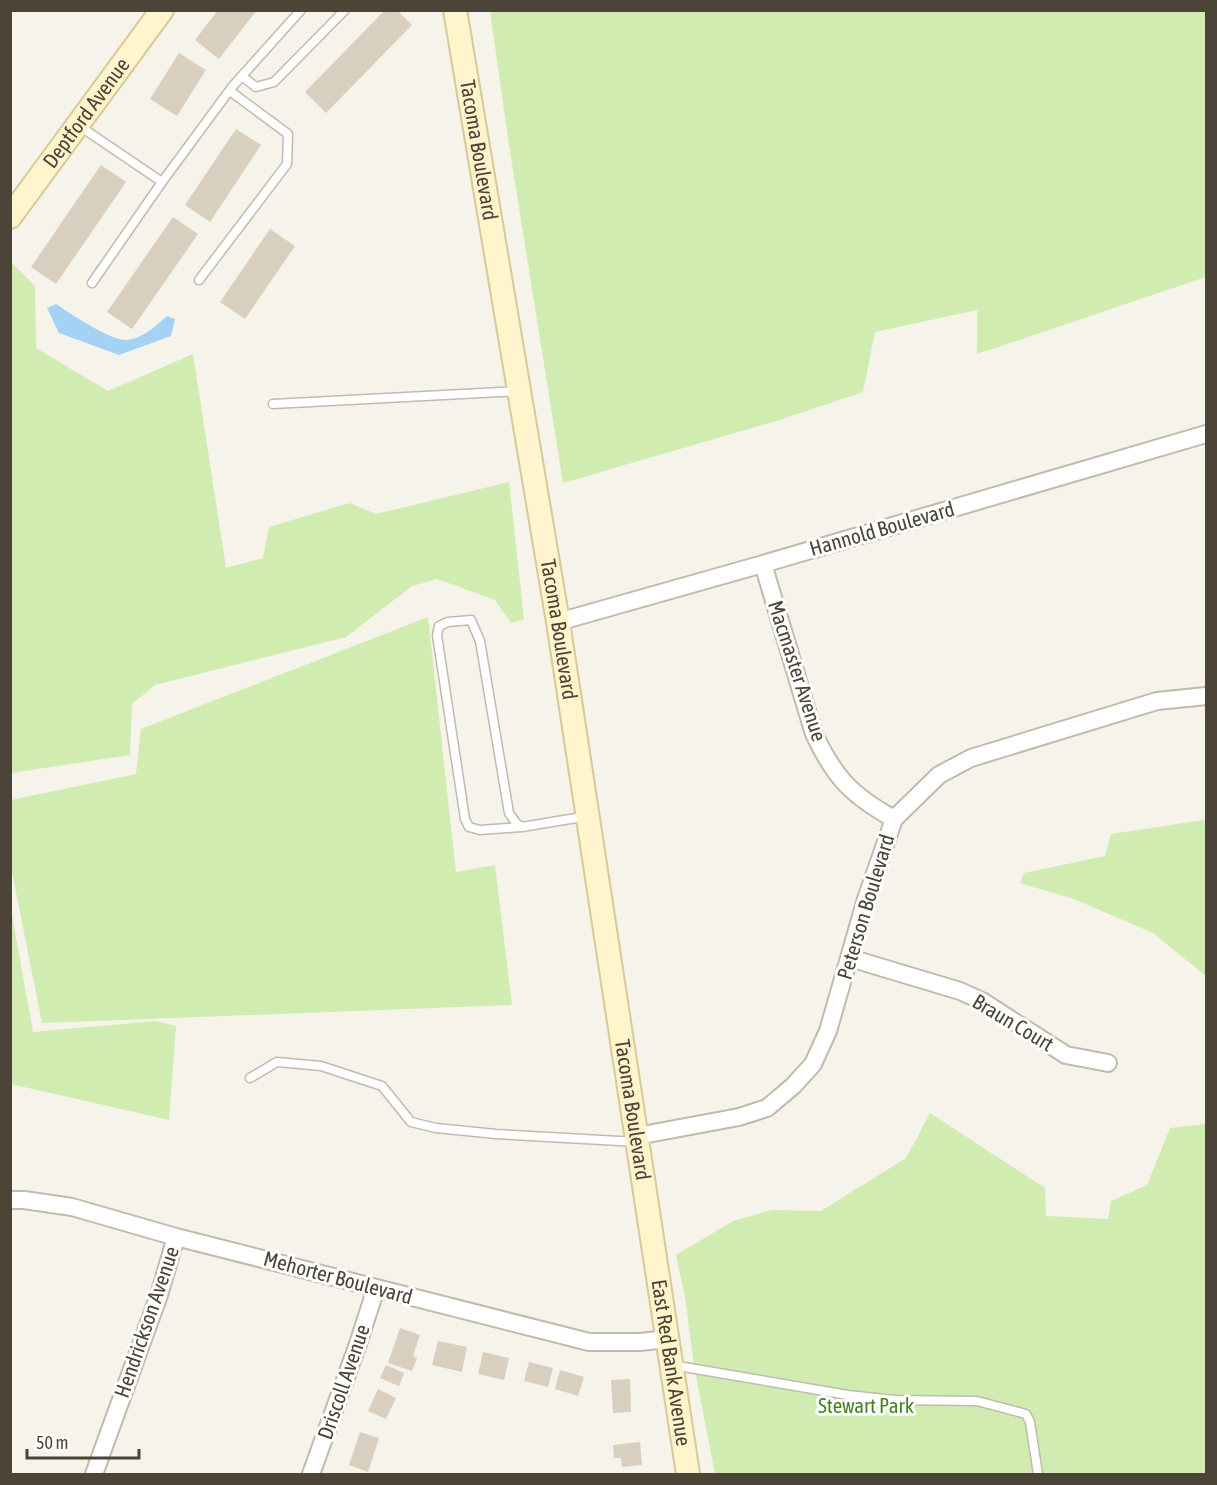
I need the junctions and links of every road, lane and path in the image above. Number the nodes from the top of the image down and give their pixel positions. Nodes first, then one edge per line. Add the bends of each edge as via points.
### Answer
1 (301, 10) edge
2 (455, 10) edge
3 (342, 11) edge
4 (152, 14) edge
5 (242, 76) junction
6 (230, 91) junction
7 (77, 125) junction
8 (162, 182) junction
9 (10, 217) edge
10 (199, 280) dead end
11 (92, 283) dead end
12 (519, 391) junction
13 (273, 404) dead end
14 (1206, 434) edge
15 (764, 564) junction
16 (558, 622) junction
17 (1206, 696) edge
18 (588, 816) junction
19 (894, 819) junction
20 (522, 827) junction
21 (850, 958) junction
22 (1108, 1063) dead end
23 (250, 1078) dead end
24 (637, 1139) junction
25 (10, 1200) edge
26 (176, 1237) junction
27 (654, 1251) joint
28 (376, 1288) junction
29 (668, 1339) junction
30 (672, 1365) junction
31 (94, 1474) edge
32 (311, 1474) edge
33 (688, 1474) edge
34 (1038, 1474) edge

1 - 5 lane
2 - 12 street, Tacoma Boulevard
3 - 5 lane via 274,82 256,87
4 - 7 street, Deptford Avenue
5 - 6 lane
6 - 8 lane
6 - 10 lane via 288,134 287,164
7 - 8 lane
7 - 9 street, Deptford Avenue
8 - 11 lane
12 - 13 lane
12 - 16 street, Tacoma Boulevard
14 - 15 street, Hannold Boulevard
15 - 16 street, Hannold Boulevard
15 - 19 street, Macmaster Avenue via 814,734 825,758 854,794
16 - 18 street, Tacoma Boulevard
17 - 19 street, Peterson Boulevard via 1157,701 971,758 939,775
18 - 20 lane
18 - 24 street, Tacoma Boulevard
19 - 21 street, Peterson Boulevard
20 - 20 lane via 509,813 476,628 471,620 448,622 439,626 437,635 465,819 470,827 480,830
21 - 22 street, Braun Court via 960,992 982,1001 1066,1055
21 - 24 street, Peterson Boulevard via 813,1064 793,1086 767,1108
23 - 24 lane via 277,1062 321,1066 382,1086 411,1122 436,1128
24 - 27 street, Tacoma Boulevard
25 - 26 street, Mehorter Boulevard via 72,1207
26 - 28 street, Mehorter Boulevard
26 - 31 street, Hendrickson Avenue via 159,1296
27 - 29 street, East Red Bank Avenue
28 - 29 street, Mehorter Boulevard via 588,1342
28 - 32 street, Driscoll Avenue
29 - 30 street, East Red Bank Avenue
30 - 33 street, East Red Bank Avenue
30 - 34 lane via 848,1395 977,1401 1026,1414

